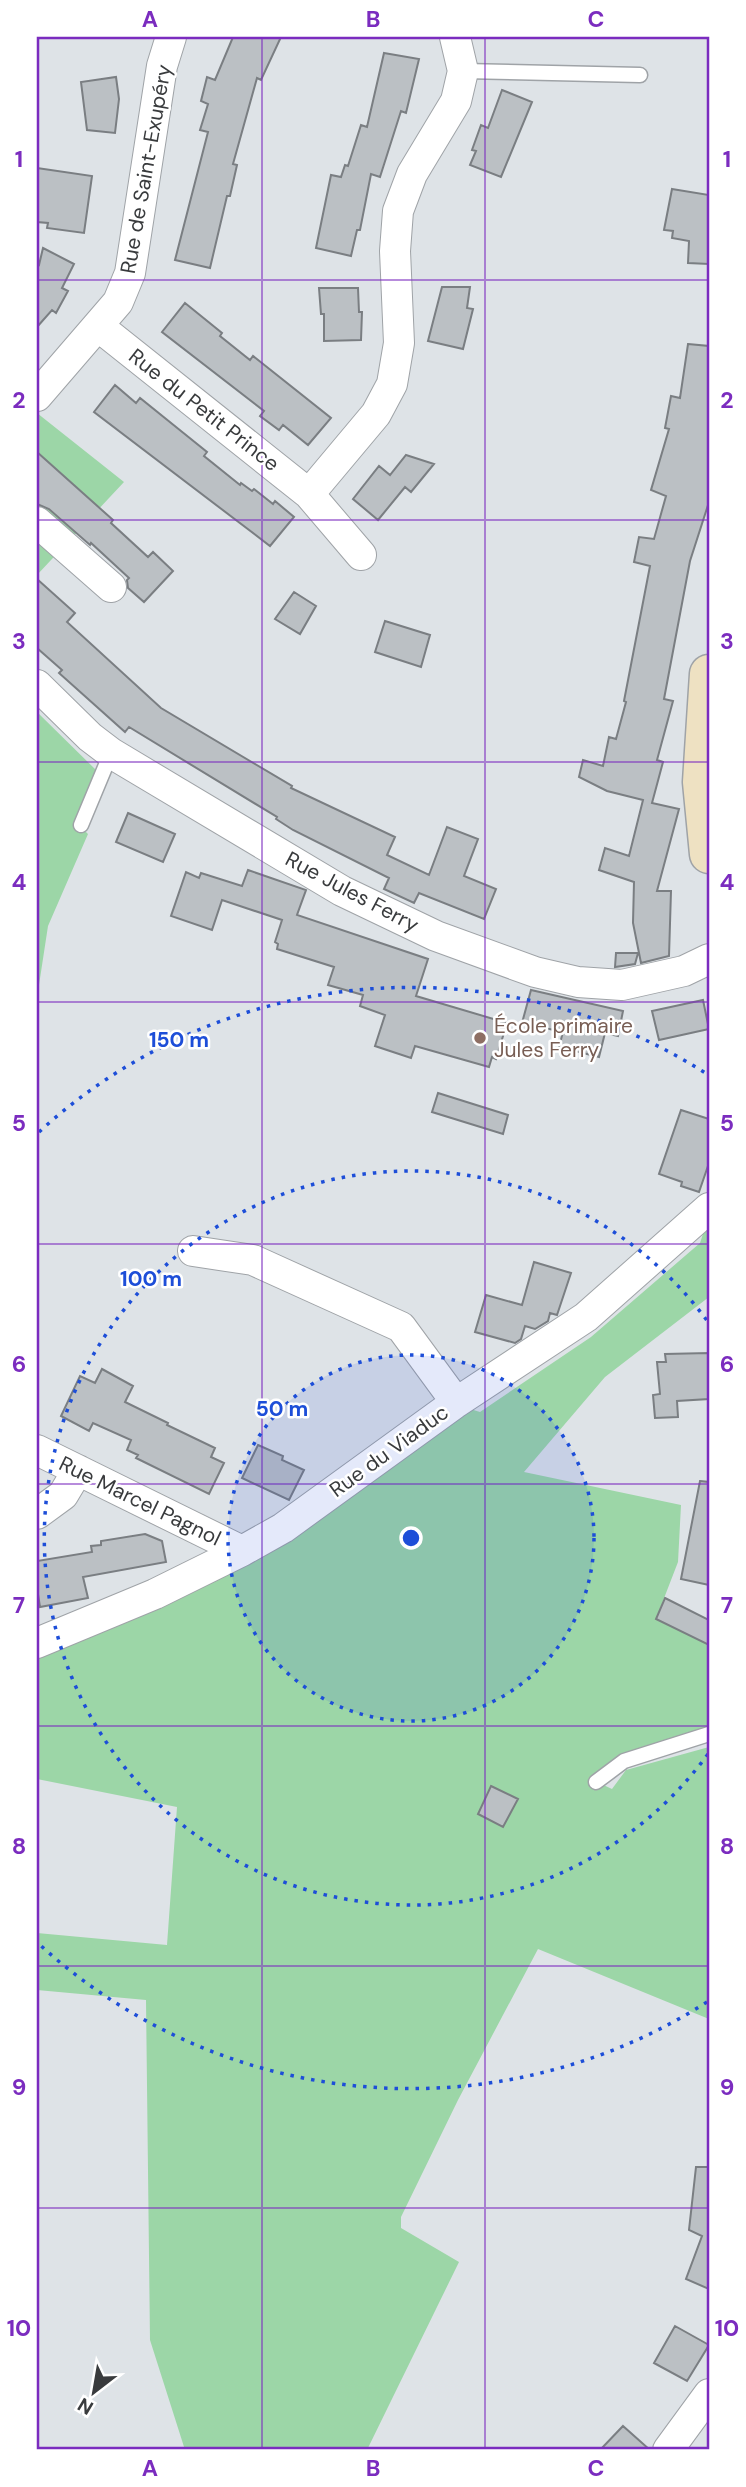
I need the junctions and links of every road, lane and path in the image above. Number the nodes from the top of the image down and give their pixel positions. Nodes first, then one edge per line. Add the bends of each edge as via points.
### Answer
1 (171, 37) edge
2 (455, 37) edge
3 (463, 71) junction
4 (640, 75) dead end
5 (98, 326) junction
6 (37, 396) edge
7 (309, 494) junction
8 (37, 522) edge
9 (361, 555) dead end
10 (111, 587) dead end
11 (709, 674) edge
12 (37, 685) edge
13 (111, 752) junction
14 (81, 825) dead end
15 (709, 854) edge
16 (709, 959) edge
17 (709, 1208) edge
18 (193, 1251) dead end
19 (456, 1402) junction
20 (37, 1450) edge
21 (78, 1469) junction
22 (37, 1514) edge
23 (242, 1551) junction
24 (37, 1643) edge
25 (709, 1734) edge
26 (596, 1782) dead end
27 (706, 2402) edge
28 (668, 2450) edge

1 - 5 street, Rue de Saint-Exupéry via 162,66 130,273 118,302
2 - 3 street
3 - 4 lane
3 - 7 street via 456,101 412,174 398,211 399,344 392,384 376,415
5 - 6 street, Rue de Saint-Exupéry
5 - 7 street, Rue du Petit Prince
7 - 9 street, Rue du Petit Prince
8 - 10 street
11 - 15 main road via 702,782
12 - 13 street, Rue Jules Ferry
13 - 14 lane
13 - 16 street, Rue Jules Ferry via 342,891 436,936 535,972 578,982 622,985 684,971
17 - 19 street, Rue du Viaduc via 586,1317
18 - 19 street via 253,1259 401,1326
19 - 23 street, Rue du Viaduc via 283,1528
20 - 21 street, Rue Marcel Pagnol
21 - 22 street via 63,1495
21 - 23 street, Rue Marcel Pagnol
23 - 24 street, Rue du Viaduc via 155,1594
25 - 26 lane via 624,1761
27 - 28 street

